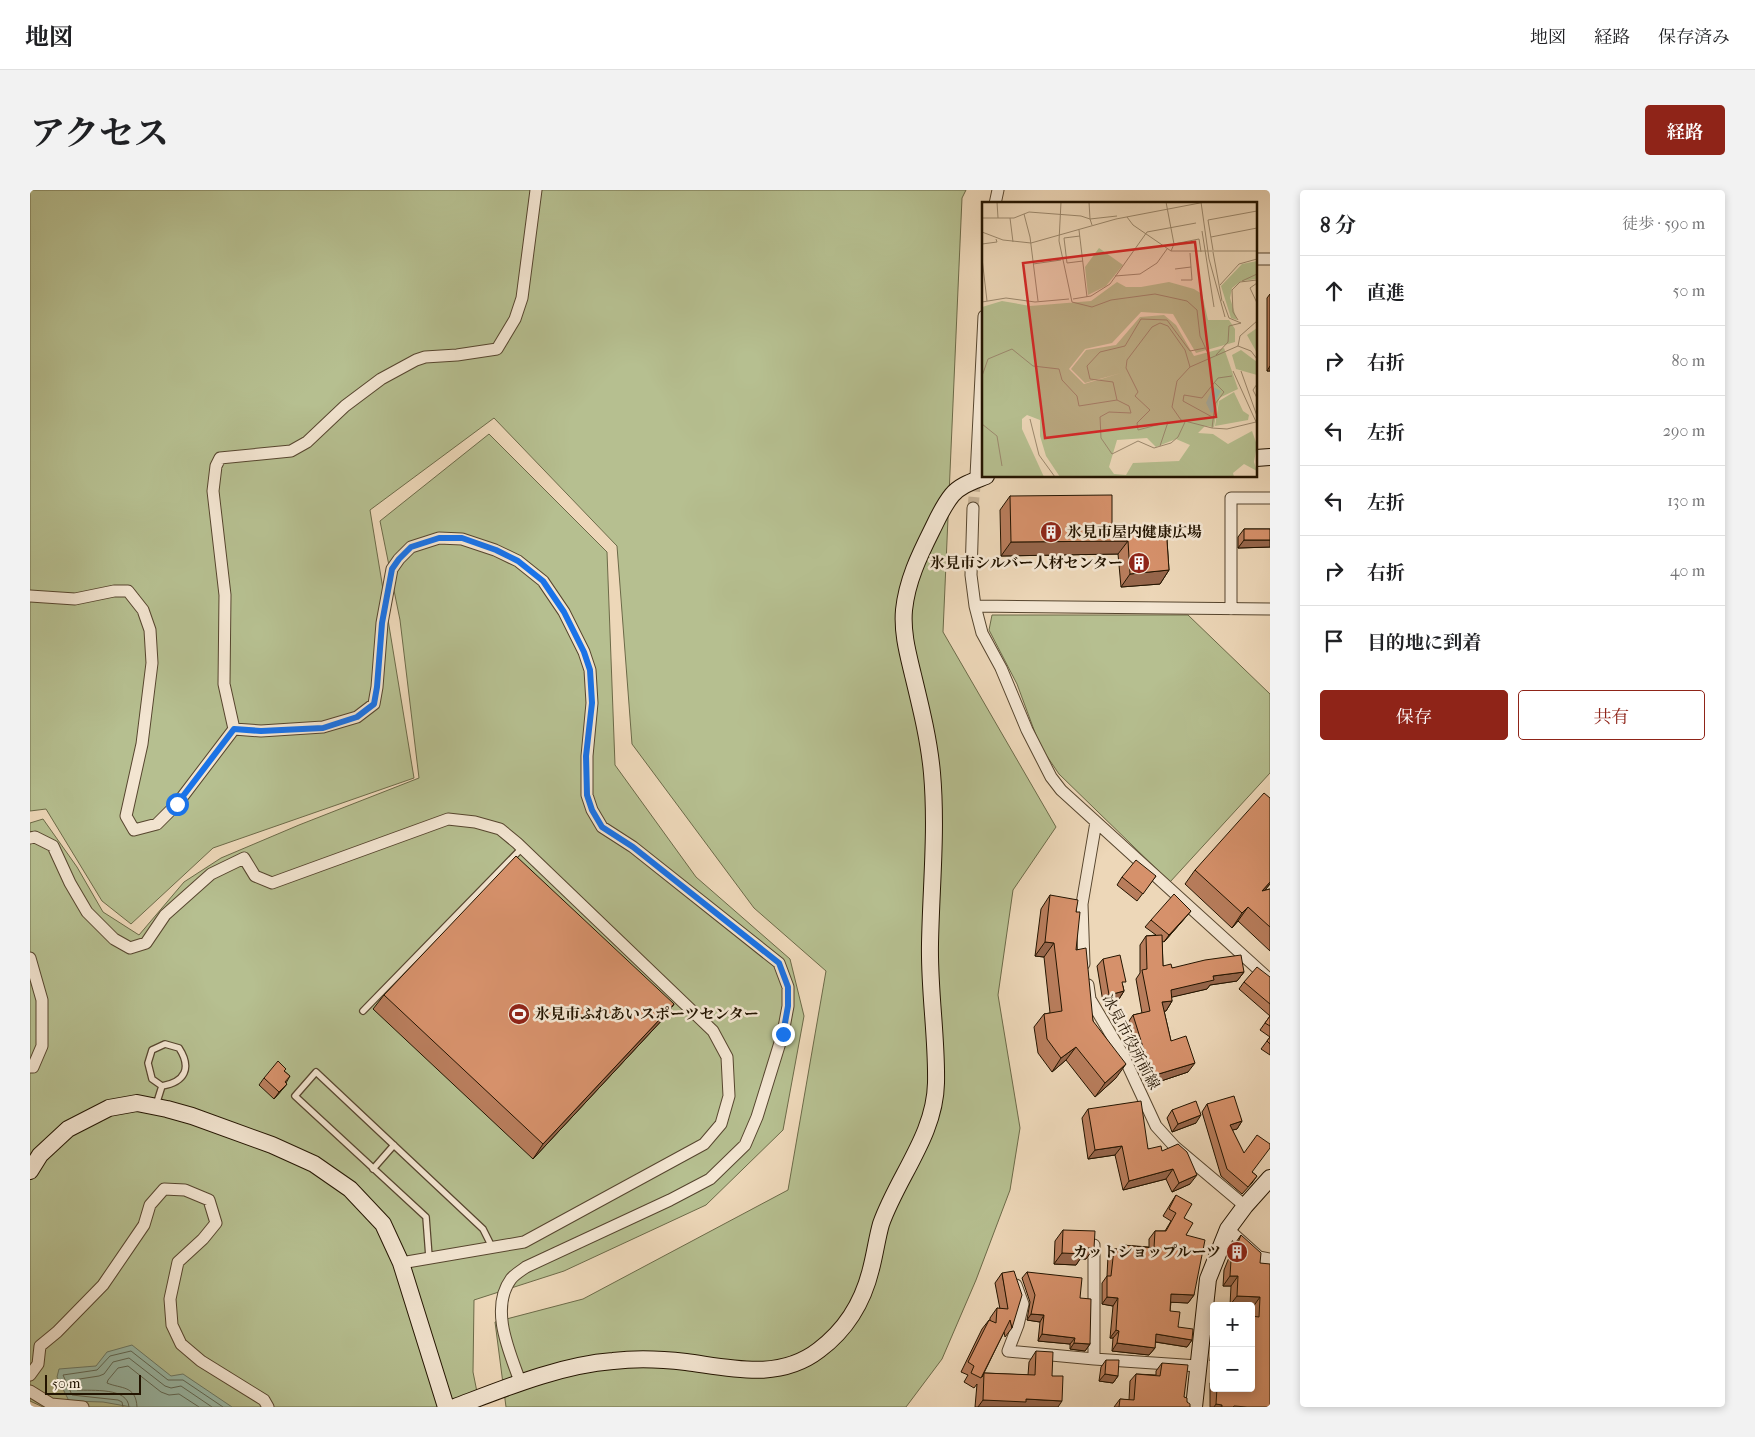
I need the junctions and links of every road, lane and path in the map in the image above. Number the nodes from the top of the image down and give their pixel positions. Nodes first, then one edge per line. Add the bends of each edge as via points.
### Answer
1 (536, 190) edge
2 (982, 423) edge
3 (981, 476) edge
4 (1270, 498) edge
5 (973, 508) tunnel mouth
6 (30, 596) edge
7 (975, 606) junction
8 (1231, 609) junction
9 (1270, 609) edge
10 (234, 729) junction
11 (1096, 822) junction
12 (30, 838) edge
13 (522, 848) junction
14 (30, 958) edge
15 (1270, 980) edge
16 (363, 1011) dead end
17 (30, 1067) edge
18 (162, 1086) junction
19 (156, 1107) junction
20 (394, 1145) junction
21 (373, 1168) junction
22 (30, 1171) edge
23 (1270, 1178) edge
24 (1244, 1206) junction
25 (1228, 1229) junction
26 (1094, 1244) edge
27 (492, 1247) junction
28 (429, 1257) junction
29 (1270, 1259) edge
30 (401, 1263) junction
31 (1014, 1278) edge
32 (1094, 1359) junction
33 (1198, 1366) junction
34 (30, 1375) edge
35 (521, 1384) junction
36 (30, 1391) edge
37 (83, 1407) edge
38 (268, 1407) edge
39 (446, 1407) edge
40 (455, 1407) edge
41 (1194, 1407) edge

1 - 10 street via 522,298 515,318 496,349 416,360 381,379 292,451 220,458 213,491 225,595 224,684
2 - 3 street
3 - 35 street via 953,493 941,512 910,580 904,610 904,631 932,773 934,821 930,948 936,1085 931,1116 880,1227 871,1271 860,1302 840,1332 817,1353 793,1365 770,1371 647,1359 571,1367
4 - 8 street via 1231,498
5 - 7 street via 971,575
6 - 10 street via 75,599 128,591 143,610 150,630 152,663 142,744 126,816 134,830 157,824 177,804
7 - 8 street
7 - 11 street via 982,633 1050,777
8 - 9 street
10 - 35 street via 323,728 357,717 374,704 387,596 392,569 399,559 411,547 439,538 462,538 496,550 518,561 543,581 564,612 584,652 590,670 592,703 586,756 587,795 602,827 633,847 779,963 788,987 783,1034 745,1145 710,1179 526,1267 511,1279 501,1314
11 - 15 street
11 - 24 street, 冰見市役所前線 via 1082,904 1083,958 1090,999 1127,1062 1156,1126 1175,1147
12 - 13 street via 35,837 53,846 87,912 114,939 130,948 146,943 165,915 211,874 244,858 255,876 272,883 448,819 500,829
13 - 16 lane
13 - 27 street via 713,1031 728,1057 729,1096 721,1124 704,1144 524,1242
14 - 17 street via 42,1000 42,1046 33,1067
18 - 18 lane via 152,1079 148,1063 152,1050 165,1044 179,1048 185,1057 186,1070 179,1080
18 - 19 lane
19 - 22 street via 137,1104 109,1108 68,1129 40,1155
19 - 30 street via 254,1138 314,1164 350,1189 383,1224
20 - 21 lane
20 - 21 lane via 316,1072 295,1096
20 - 27 lane via 483,1229
21 - 28 lane via 426,1217
23 - 24 street
24 - 25 street
25 - 29 street via 1259,1257
25 - 33 street via 1208,1279
26 - 32 street
27 - 28 street
28 - 30 street
30 - 39 street
31 - 32 street via 1023,1304 1008,1351
32 - 33 street
33 - 41 street
34 - 38 street via 38,1364 40,1346 103,1285 144,1225 150,1205 164,1189 185,1190 210,1200 216,1223 178,1262 170,1299 172,1326 181,1344 201,1362 264,1400
35 - 40 street
36 - 37 street via 51,1404

